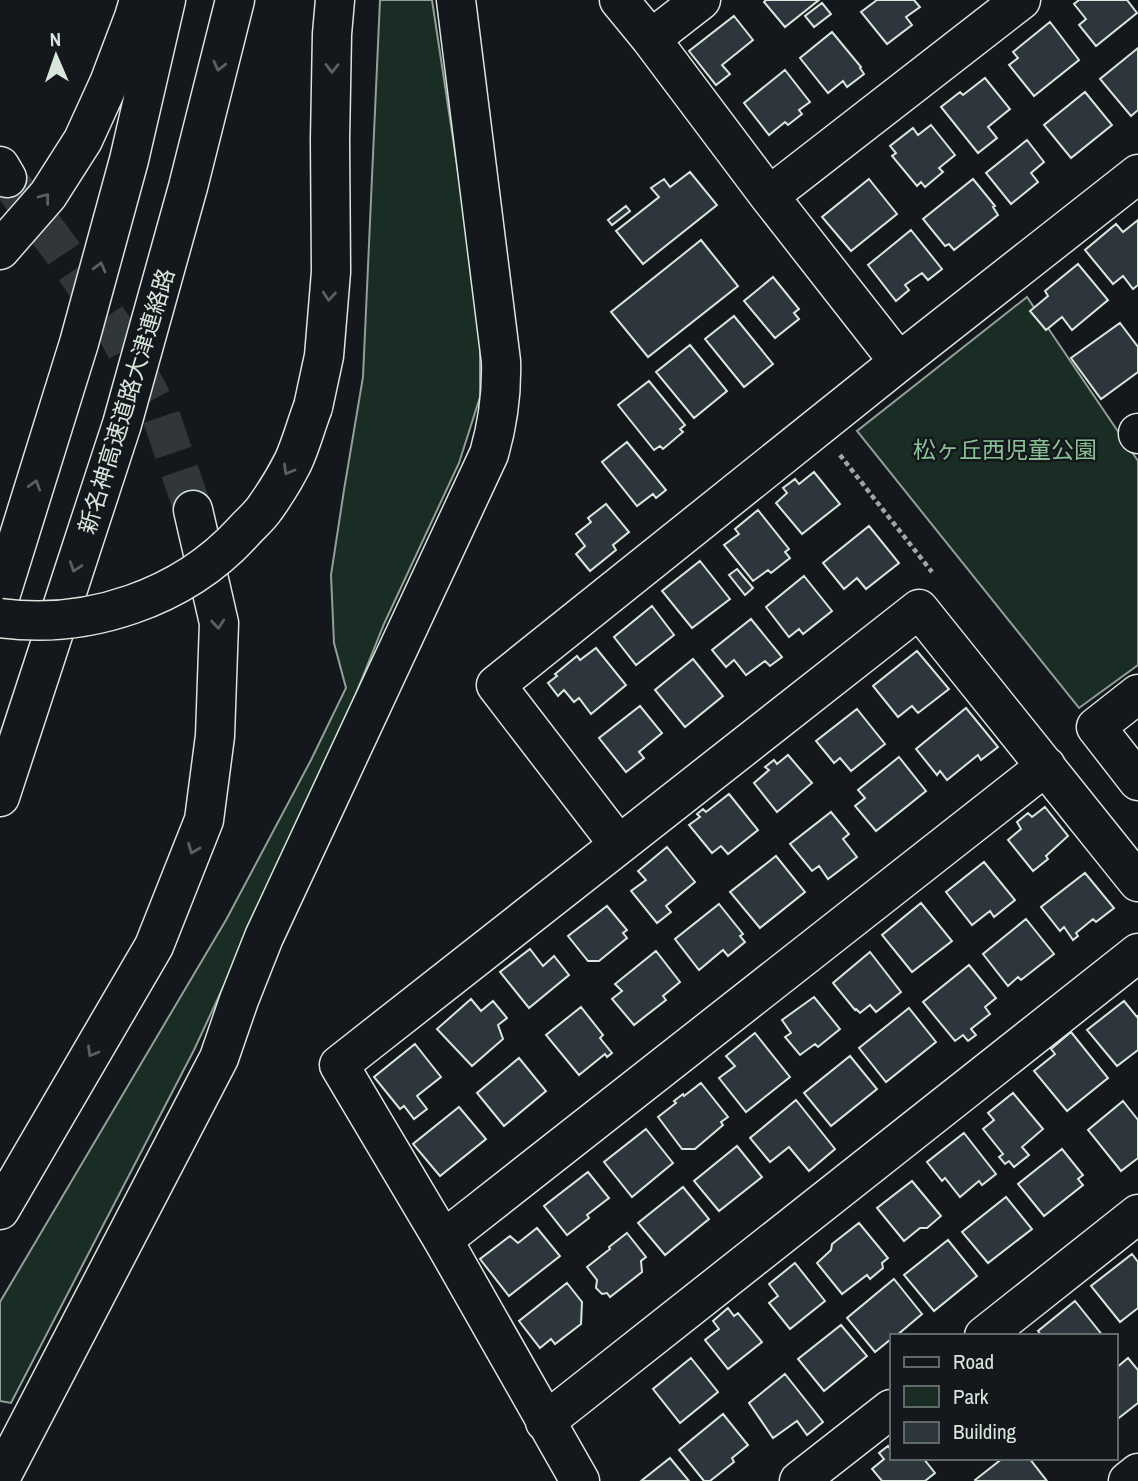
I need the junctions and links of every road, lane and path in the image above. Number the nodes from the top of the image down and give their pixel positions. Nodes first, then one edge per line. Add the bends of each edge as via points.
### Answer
1 (139, 0) edge
2 (166, 0) edge
3 (235, 0) edge
4 (335, 0) edge
5 (456, 0) edge
6 (619, 0) edge
7 (701, 0) edge
8 (1021, 0) edge
9 (652, 39) junction
10 (1138, 173) edge
11 (769, 197) junction
12 (0, 250) edge
13 (899, 362) junction
14 (194, 510) tunnel mouth
15 (0, 597) edge
16 (0, 618) edge
17 (1138, 694) edge
18 (1046, 766) junction
19 (1138, 781) edge
20 (0, 797) edge
21 (619, 845) junction
22 (1138, 882) edge
23 (1138, 953) edge
24 (0, 1210) edge
25 (1138, 1214) edge
26 (443, 1240) junction
27 (987, 1334) edge
28 (890, 1410) edge
29 (545, 1422) junction
30 (1138, 1473) edge
31 (0, 1479) edge
32 (580, 1481) edge
33 (799, 1481) edge
34 (1128, 1481) edge

12 -> 1 main road via 48,195 83,141
15 -> 2 main road via 130,160
3 -> 20 main road, 新名神高速道路大津連絡路 via 122,424
4 -> 16 main road, bridge via 331,272 324,356 313,407 293,461 264,510 228,549 180,584 130,606 75,619
5 - 31 main road via 501,361 500,408 489,454 264,937 219,1058
6 - 9 main road
7 - 9 main road
8 - 11 main road
9 - 11 main road
10 - 13 main road
11 - 13 main road
13 - 21 main road via 496,685
14 -> 24 main road via 219,623 215,736 204,820 154,946
17 - 19 main road via 1096,727
18 - 21 main road via 919,609
18 - 22 main road
18 - 26 main road
21 - 26 main road via 339,1065
23 - 29 main road
25 - 27 main road
26 - 29 main road
28 - 33 main road
29 - 32 main road
30 - 34 main road

